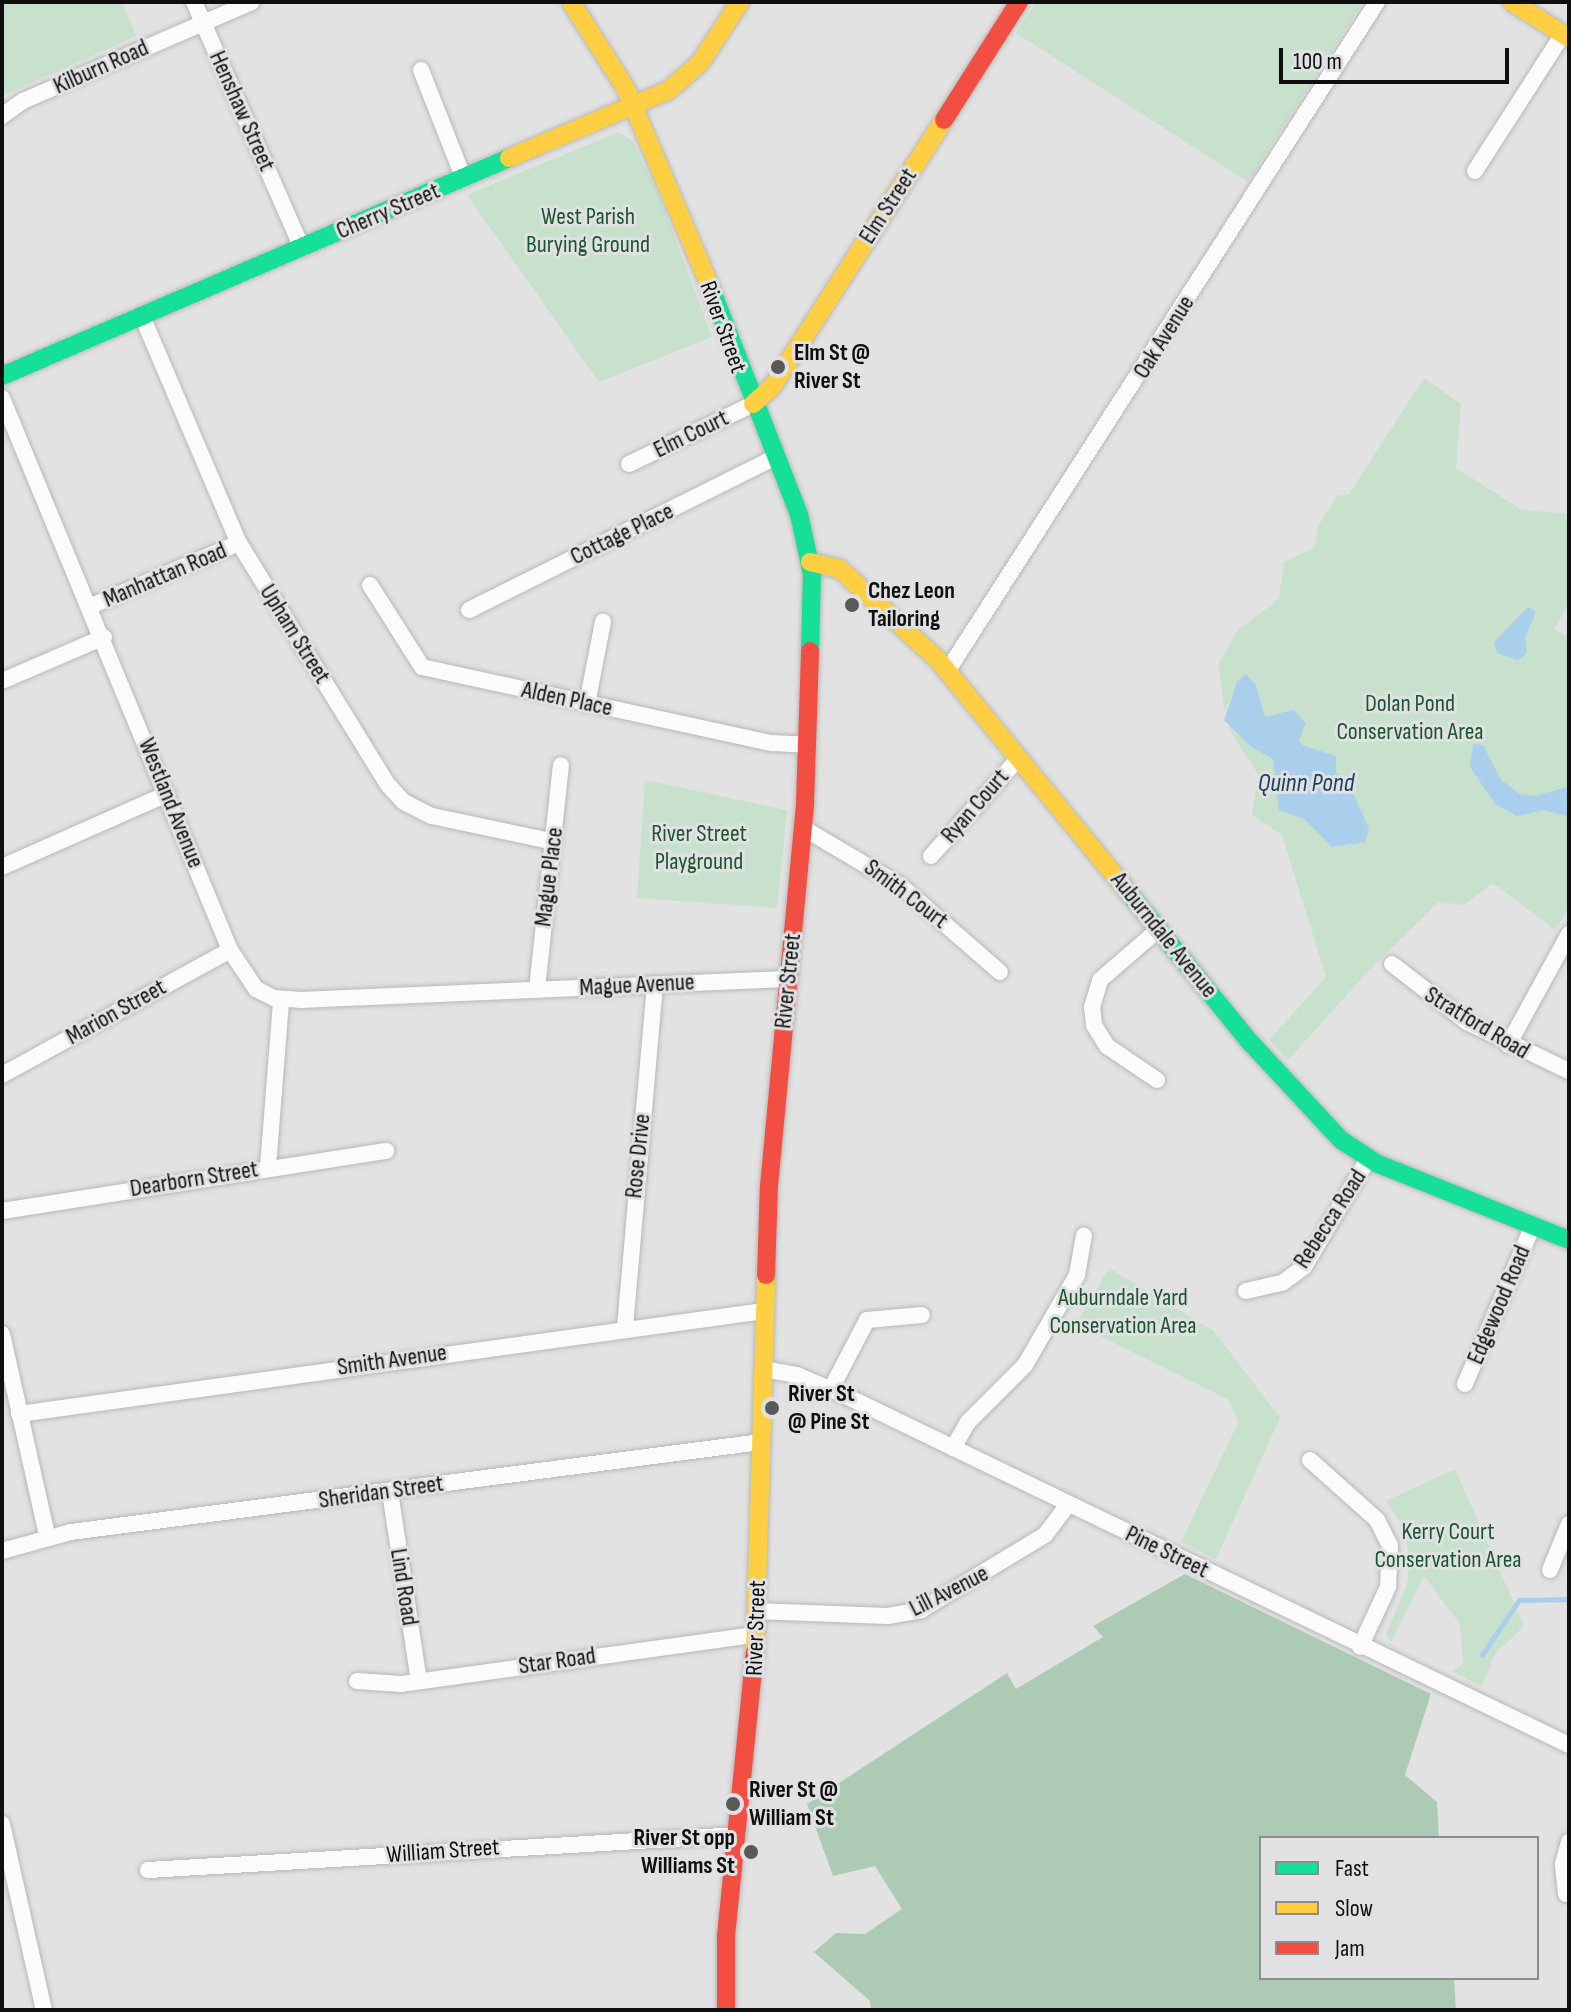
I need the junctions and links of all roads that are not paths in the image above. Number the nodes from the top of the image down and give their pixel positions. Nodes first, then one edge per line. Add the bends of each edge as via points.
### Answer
1 (194, 2) edge
2 (252, 2) edge
3 (571, 2) edge
4 (740, 2) edge
5 (1019, 2) edge
6 (1377, 2) edge
7 (1512, 2) edge
8 (203, 23) junction
9 (1566, 36) edge
10 (421, 70) dead end
11 (634, 105) junction
12 (2, 116) edge
13 (1475, 171) dead end
14 (464, 179) junction
15 (302, 248) junction
16 (142, 316) junction
17 (2, 376) edge
18 (2, 398) edge
19 (753, 404) junction
20 (776, 457) junction
21 (629, 464) dead end
22 (239, 543) junction
23 (810, 562) junction
24 (370, 585) dead end
25 (91, 606) junction
26 (469, 610) dead end
27 (603, 622) dead end
28 (104, 637) junction
29 (948, 670) junction
30 (2, 681) edge
31 (587, 704) junction
32 (807, 745) junction
33 (1019, 758) junction
34 (561, 765) dead end
35 (167, 794) junction
36 (803, 828) junction
37 (551, 841) junction
38 (931, 856) dead end
39 (2, 867) edge
40 (1159, 929) junction
41 (1569, 934) edge
42 (230, 950) junction
43 (1392, 964) dead end
44 (1000, 972) dead end
45 (789, 979) junction
46 (655, 984) junction
47 (537, 989) junction
48 (281, 1000) junction
49 (1508, 1045) junction
50 (1569, 1071) edge
51 (2, 1075) edge
52 (1157, 1080) dead end
53 (386, 1151) dead end
54 (1368, 1159) junction
55 (268, 1167) junction
56 (2, 1211) edge
57 (1533, 1225) junction
58 (1084, 1236) dead end
59 (1569, 1240) edge
60 (1246, 1291) dead end
61 (764, 1311) junction
62 (922, 1315) dead end
63 (625, 1327) junction
64 (2, 1334) edge
65 (763, 1369) junction
66 (1465, 1384) dead end
67 (831, 1389) junction
68 (19, 1414) junction
69 (761, 1442) junction
70 (953, 1448) junction
71 (1310, 1460) dead end
72 (390, 1492) junction
73 (1068, 1504) junction
74 (1569, 1524) edge
75 (47, 1536) junction
76 (2, 1551) edge
77 (1550, 1570) dead end
78 (756, 1611) junction
79 (756, 1635) junction
80 (1360, 1647) junction
81 (357, 1681) dead end
82 (419, 1681) junction
83 (1569, 1745) edge
84 (2, 1824) edge
85 (738, 1835) junction
86 (1569, 1842) edge
87 (148, 1870) dead end
88 (1566, 1894) dead end
89 (44, 2010) edge
90 (726, 2010) edge

1 - 8 street
2 - 8 street, Henshaw Street
3 - 11 street, River Street
4 - 11 street, Cherry Street via 688,75
5 - 19 street, Elm Street via 777,379
6 - 29 street, Oak Avenue
7 - 9 street
8 - 12 street, Kilburn Road via 23,101
8 - 15 street, Henshaw Street
9 - 13 street
10 - 14 street
11 - 14 street, Cherry Street
11 - 19 street, River Street via 671,187
14 - 15 street, Cherry Street
15 - 16 street, Cherry Street
16 - 17 street, Cherry Street
16 - 22 street, Upham Street
18 - 25 street, Westland Avenue
19 - 20 street, River Street
19 - 21 street, Elm Court
20 - 23 street, River Street via 799,514
20 - 26 street, Cottage Place
22 - 25 street, Manhattan Road
22 - 37 street, Upham Street via 398,796 432,816
23 - 29 street, Auburndale Avenue via 840,569
23 - 32 street, River Street
24 - 31 street, Alden Place via 422,667
25 - 28 street, Westland Avenue
27 - 31 street
28 - 30 street
28 - 35 street, Westland Avenue
29 - 33 street, Auburndale Avenue
31 - 32 street, Alden Place via 772,743
32 - 36 street, River Street
33 - 38 street, Ryan Court
33 - 40 street, Auburndale Avenue
34 - 37 street, Mague Place
35 - 39 street
35 - 42 street, Westland Avenue
36 - 44 street, Smith Court via 901,886
36 - 45 street, River Street
37 - 47 street, Mague Place
40 - 52 street via 1104,976 1092,1001 1094,1025 1107,1046
40 - 54 street, Auburndale Avenue via 1296,1095
41 - 49 street
42 - 48 street, Westland Avenue via 251,985
42 - 51 street, Marion Street
43 - 49 street, Stratford Road via 1455,1015
45 - 46 street, Mague Avenue
45 - 61 street, River Street via 772,1144
46 - 47 street, Mague Avenue
46 - 63 street, Rose Drive
47 - 48 street, Mague Avenue
48 - 55 street
49 - 50 street, Stratford Road
53 - 55 street, Dearborn Street
54 - 57 street, Auburndale Avenue
54 - 60 street, Rebecca Road via 1304,1267 1282,1283
55 - 56 street, Dearborn Street
57 - 59 street, Auburndale Avenue
57 - 66 street, Edgewood Road
58 - 70 street via 1077,1275 1021,1371 968,1422
61 - 63 street, Smith Avenue
61 - 65 street, River Street
62 - 67 street via 867,1320
63 - 68 street, Smith Avenue
64 - 68 street
65 - 67 street, Pine Street via 789,1372
65 - 69 street, River Street
67 - 70 street, Pine Street
68 - 75 street
69 - 72 street, Sheridan Street
69 - 78 street, River Street
70 - 73 street, Pine Street
71 - 80 street via 1377,1520 1390,1546 1388,1587
72 - 75 street, Sheridan Street
72 - 82 street, Lind Road
73 - 78 street, Lill Avenue via 1045,1535 921,1610 888,1616
73 - 80 street, Pine Street
74 - 77 street
75 - 76 street, Sheridan Street
78 - 79 street, River Street
79 - 82 street, Star Road
79 - 85 street, River Street
80 - 83 street, Pine Street
81 - 82 street, Star Road
84 - 89 street
85 - 87 street, William Street
85 - 90 street, River Street via 725,1948
86 - 88 street via 1563,1864

